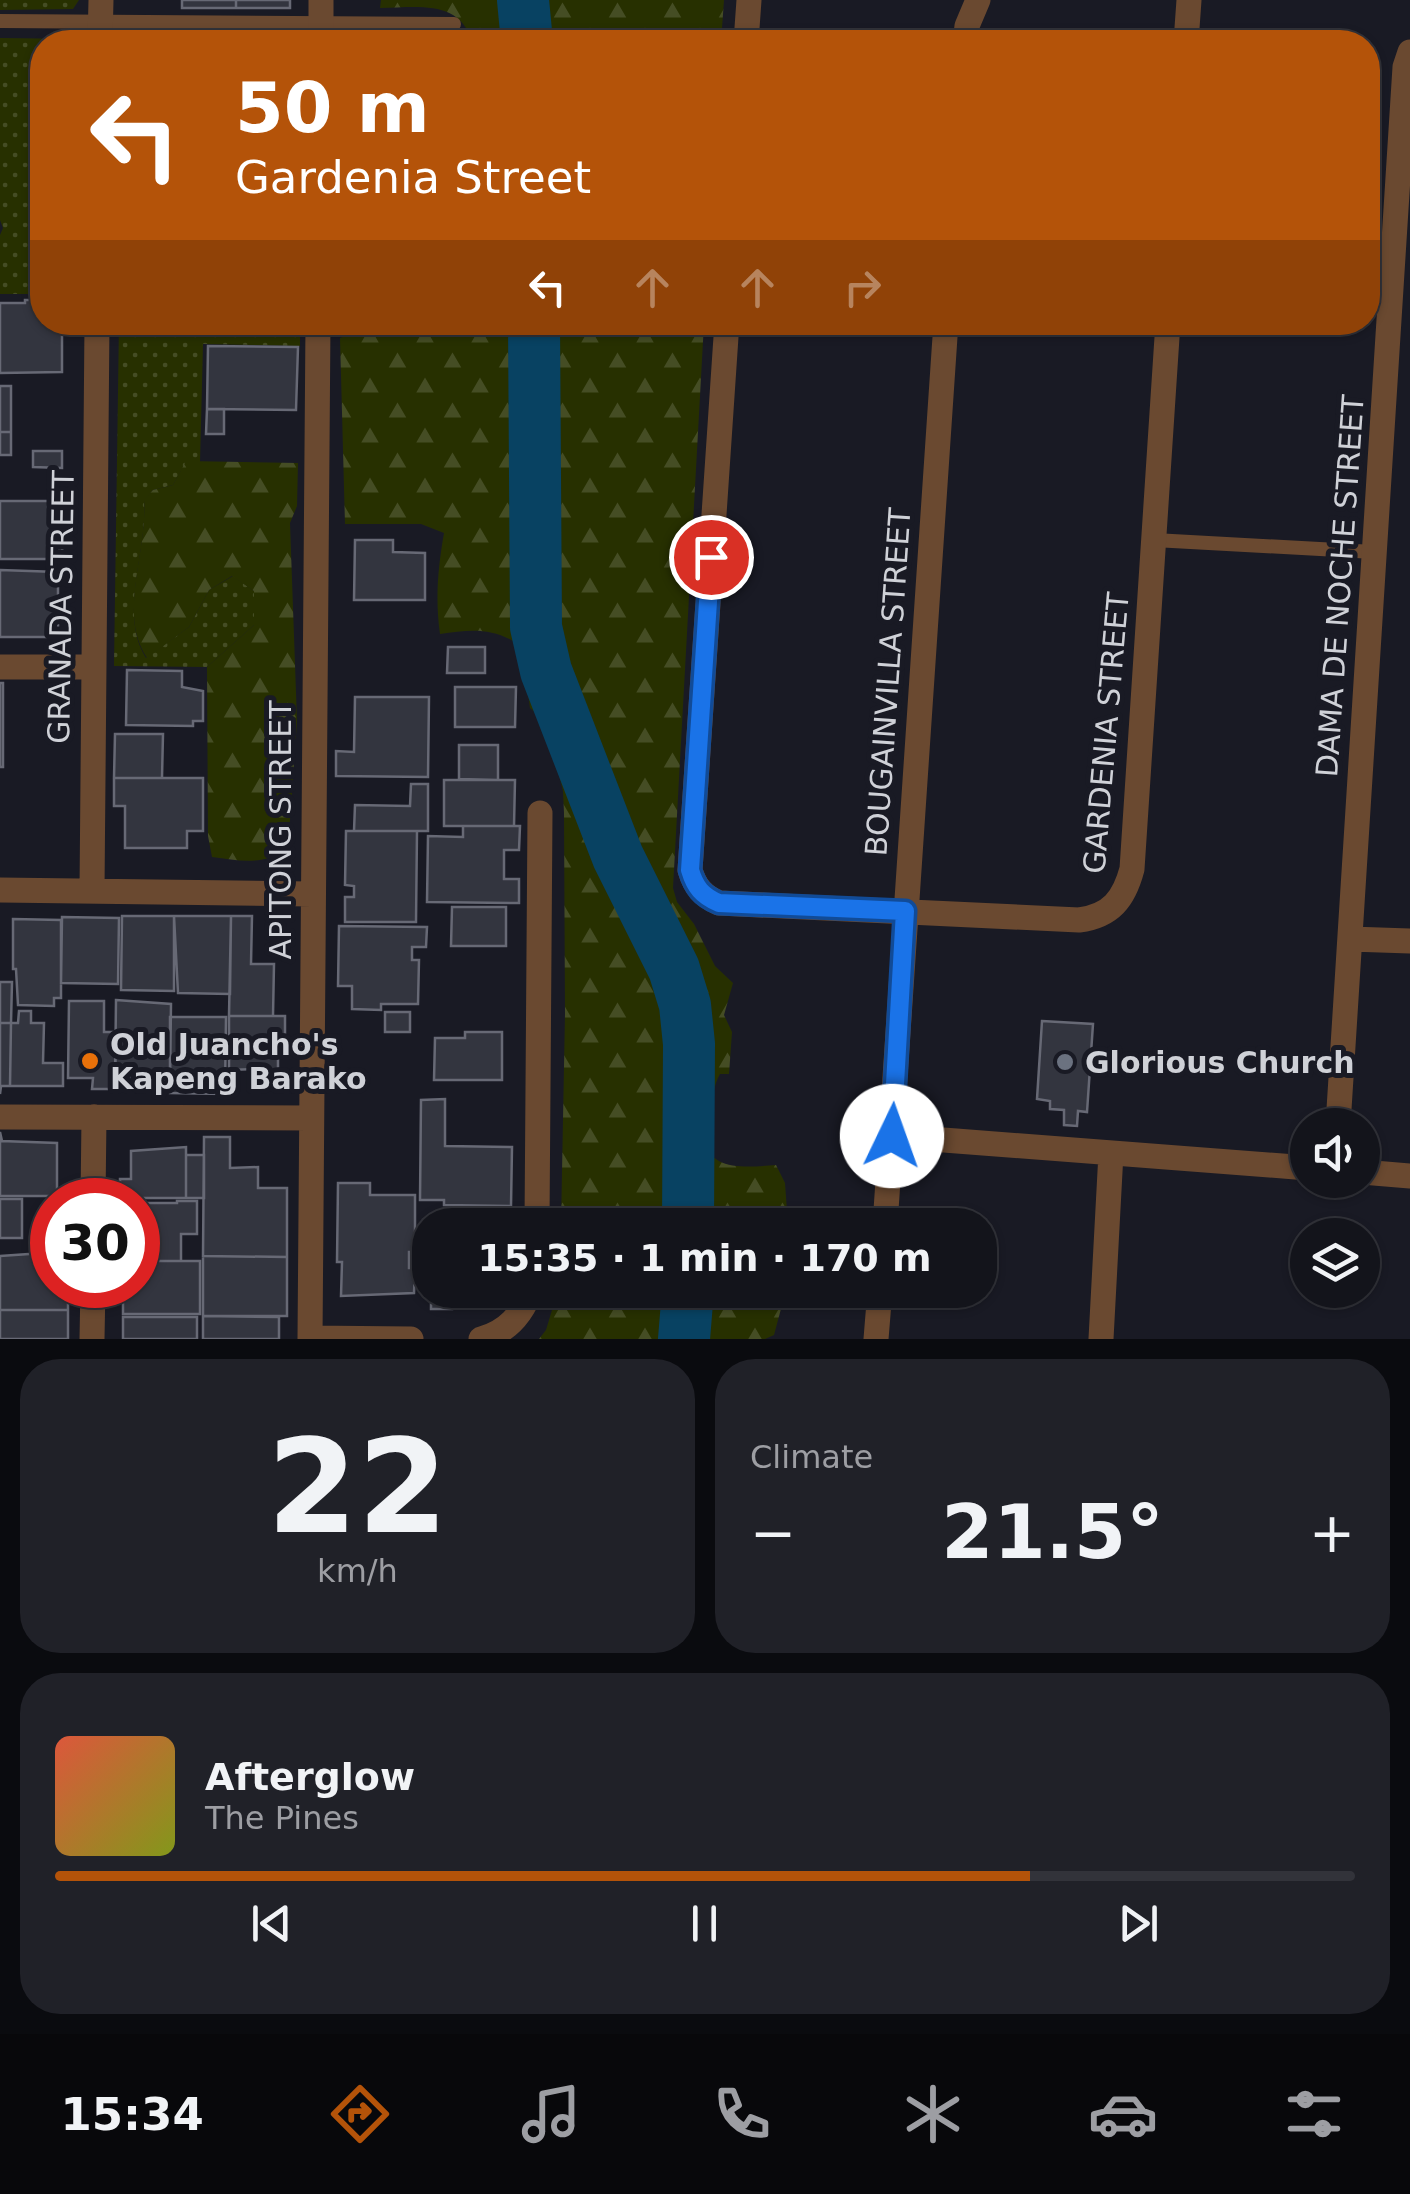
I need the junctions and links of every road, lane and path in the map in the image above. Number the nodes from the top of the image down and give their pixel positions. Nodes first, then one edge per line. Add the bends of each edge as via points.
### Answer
1 (749, 0) edge
2 (978, 0) edge
3 (1189, 0) edge
4 (0, 21) edge
5 (101, 21) edge
6 (321, 22) edge
7 (454, 24) dead end
8 (747, 30) edge
9 (966, 30) edge
10 (1187, 30) edge
11 (1410, 52) edge
12 (96, 335) edge
13 (318, 335) edge
14 (726, 335) edge
15 (945, 335) edge
16 (1167, 335) edge
17 (1154, 540) junction
18 (1374, 552) junction
19 (0, 667) edge
20 (92, 668) junction
21 (540, 812) dead end
22 (0, 890) edge
23 (92, 891) junction
24 (312, 894) junction
25 (905, 911) junction
26 (1350, 939) junction
27 (1410, 942) edge
28 (1339, 1108) edge
29 (0, 1116) edge
30 (94, 1117) junction
31 (311, 1118) junction
32 (892, 1136) junction
33 (1111, 1153) junction
34 (1290, 1167) edge
35 (1380, 1174) edge
36 (1410, 1176) edge
37 (93, 1178) edge
38 (536, 1208) edge
39 (886, 1208) edge
40 (92, 1308) edge
41 (523, 1308) edge
42 (879, 1308) edge
43 (92, 1339) edge
44 (310, 1339) edge
45 (410, 1339) edge
46 (480, 1339) edge
47 (876, 1339) edge
48 (1100, 1339) edge

1 - 8 street
2 - 9 street
3 - 10 street
4 - 5 lane
5 - 6 lane
6 - 7 lane
11 - 18 street, DAMA DE NOCHE STREET
12 - 20 street, GRANADA STREET
13 - 24 street, APITONG STREET
14 - 25 street, GARDENIA STREET via 690,870 702,893 719,903
15 - 25 street, BOUGAINVILLA STREET
16 - 17 street, GARDENIA STREET
17 - 18 lane
17 - 25 street, GARDENIA STREET via 1132,869 1114,908 1080,920
18 - 26 street, DAMA DE NOCHE STREET
19 - 20 street
20 - 23 street, GRANADA STREET
21 - 38 street
22 - 23 street
23 - 24 street
24 - 31 street, APITONG STREET
25 - 32 street, BOUGAINVILLA STREET
26 - 27 street
26 - 28 street, DAMA DE NOCHE STREET
29 - 30 street
30 - 31 street
30 - 37 street
31 - 44 street, APITONG STREET
32 - 33 street
32 - 39 street, BOUGAINVILLA STREET
33 - 34 street
33 - 48 street
35 - 36 street
40 - 43 street
41 - 46 street via 509,1326
42 - 47 street
44 - 45 street

